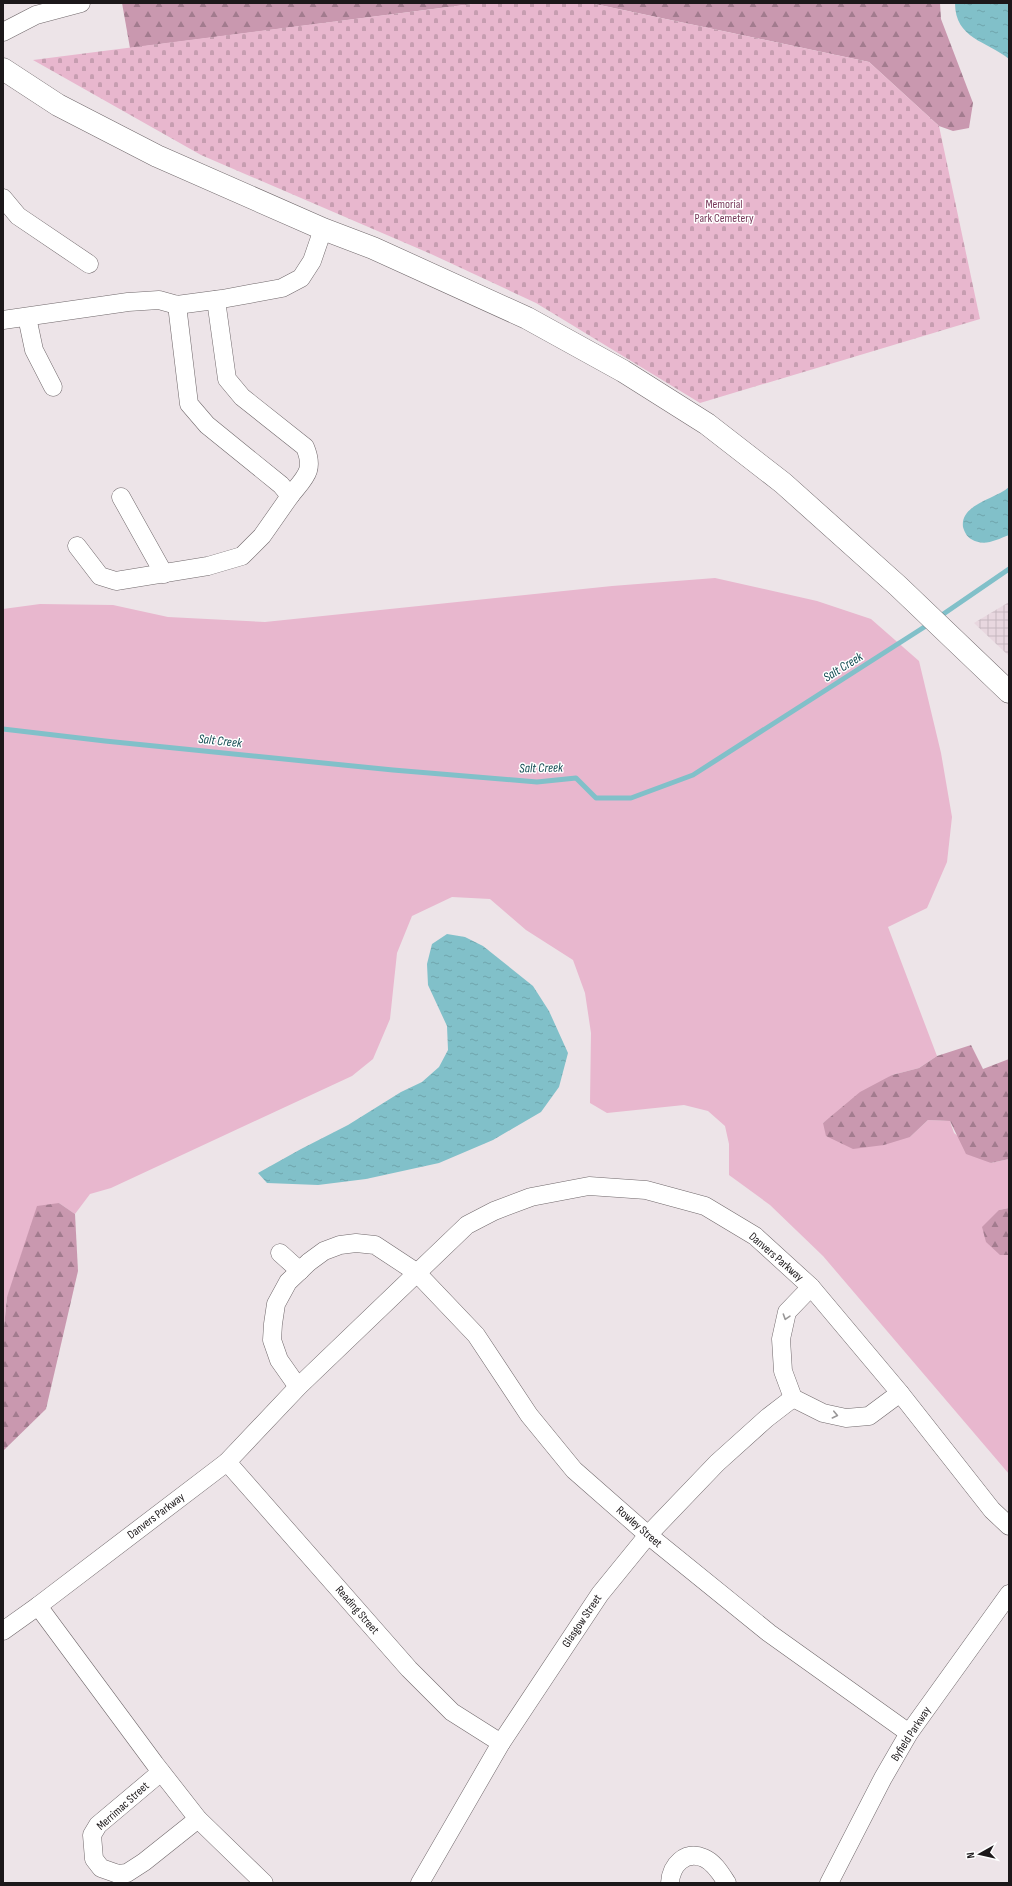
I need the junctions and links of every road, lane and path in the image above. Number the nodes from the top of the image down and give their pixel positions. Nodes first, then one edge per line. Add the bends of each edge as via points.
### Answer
1 (81, 3) edge
2 (3, 32) edge
3 (3, 69) edge
4 (3, 198) edge
5 (323, 229) junction
6 (88, 264) dead end
7 (216, 300) junction
8 (177, 305) junction
9 (27, 317) junction
10 (3, 320) edge
11 (53, 387) dead end
12 (290, 496) junction
13 (121, 497) dead end
14 (77, 546) dead end
15 (164, 574) junction
16 (1009, 692) edge
17 (280, 1253) dead end
18 (300, 1271) junction
19 (416, 1272) junction
20 (810, 1287) junction
21 (298, 1387) junction
22 (900, 1393) junction
23 (793, 1398) junction
24 (227, 1462) junction
25 (1009, 1526) edge
26 (648, 1535) junction
27 (1009, 1594) edge
28 (38, 1606) junction
29 (3, 1631) edge
30 (909, 1733) junction
31 (500, 1743) junction
32 (161, 1772) junction
33 (198, 1819) junction
34 (264, 1883) edge
35 (420, 1883) edge
36 (670, 1883) edge
37 (727, 1883) edge
38 (828, 1883) edge

1 - 2 street via 36,15
3 - 5 main road via 58,105 157,156
4 - 6 street via 18,216
5 - 7 street via 312,261 301,278 282,288
5 - 16 main road via 373,248 527,318 623,371 706,424 824,519
7 - 8 street
7 - 12 street via 227,379 242,398 304,447 310,458 305,477
8 - 9 street via 159,300 128,302
8 - 12 street via 189,404 207,425 281,485
9 - 10 street
9 - 11 street via 34,350
12 - 15 street via 262,536 242,556 208,566
13 - 15 street
14 - 15 street via 100,576 116,581
17 - 18 street
18 - 19 street via 324,1251 356,1243 375,1246
18 - 21 street via 288,1282 276,1304 272,1324 272,1340 279,1360
19 - 20 street, Danvers Parkway via 467,1225 487,1214 531,1197 588,1186 646,1190 705,1206 755,1236
19 - 21 street, Danvers Parkway
19 - 26 street, Rowley Street via 476,1335 528,1415 574,1470
20 - 22 street, Danvers Parkway
20 -> 23 street via 787,1312 781,1339 783,1371
21 - 24 street, Danvers Parkway
23 -> 22 street via 823,1413 846,1418 869,1416
22 - 25 street, Danvers Parkway via 992,1510
23 - 26 street, Glasgow Street via 717,1463
24 - 28 street, Danvers Parkway
24 - 31 street, Reading Street via 410,1669 452,1712
26 - 30 street, Rowley Street via 769,1632
26 - 31 street, Glasgow Street via 600,1594
27 - 30 street, Byfield Parkway
28 - 29 street, Danvers Parkway
28 - 32 street, Merrimac Street
30 - 38 street, Byfield Parkway
31 - 35 street, Glasgow Street
32 - 33 street, Merrimac Street
32 - 33 street, Merrimac Street via 98,1825 92,1835 94,1859 101,1868 114,1873 127,1873
33 - 34 street, Merrimac Street
36 - 37 street via 674,1867 679,1860 696,1856 711,1863

